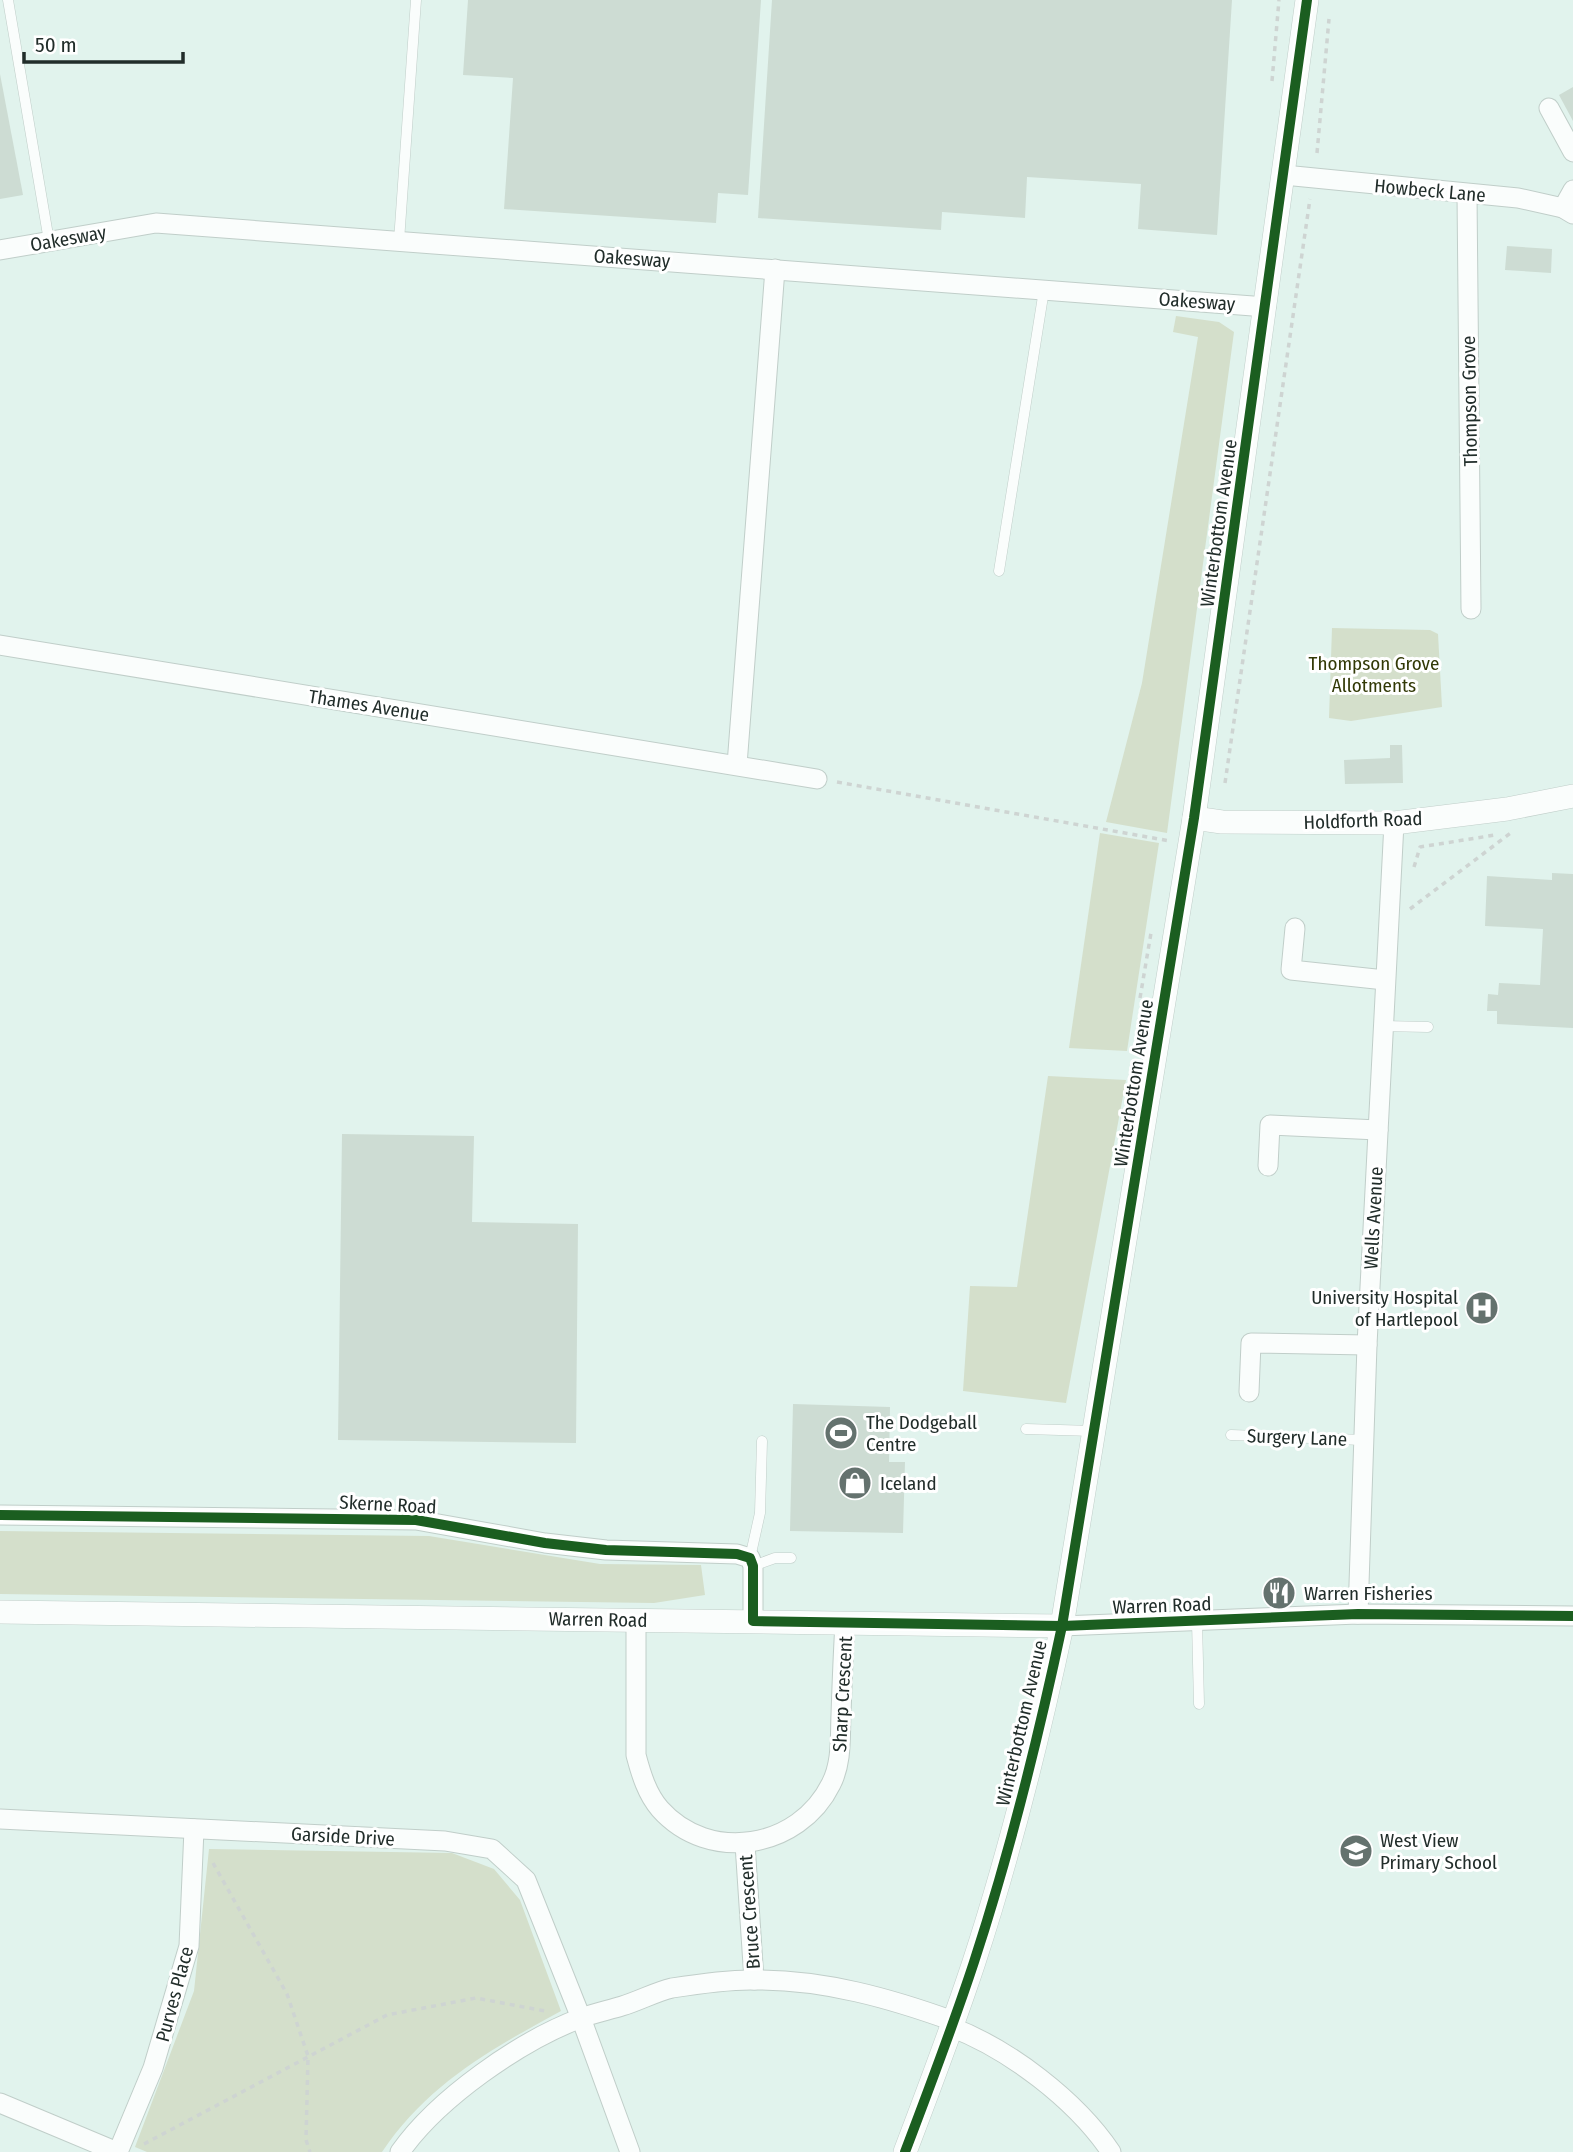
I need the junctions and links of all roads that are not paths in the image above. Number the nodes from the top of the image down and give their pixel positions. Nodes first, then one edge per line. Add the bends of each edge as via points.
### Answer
1 (8, 0) edge
2 (416, 0) edge
3 (1307, 0) edge
4 (1549, 108) dead end
5 (1573, 152) edge
6 (1284, 175) junction
7 (1573, 190) edge
8 (1467, 194) junction
9 (1568, 211) edge
10 (49, 241) junction
11 (399, 241) junction
12 (0, 250) edge
13 (775, 269) junction
14 (1044, 290) junction
15 (1266, 307) junction
16 (999, 571) dead end
17 (1471, 609) dead end
18 (0, 645) edge
19 (737, 765) junction
20 (817, 779) road end
21 (1573, 796) edge
22 (1194, 818) junction
23 (1394, 823) junction
24 (1295, 928) dead end
25 (1385, 980) junction
26 (1383, 1026) junction
27 (1428, 1027) dead end
28 (1378, 1130) junction
29 (1268, 1166) dead end
30 (1367, 1345) junction
31 (1249, 1392) dead end
32 (1026, 1429) dead end
33 (1093, 1431) junction
34 (1231, 1435) dead end
35 (1363, 1440) junction
36 (762, 1441) dead end
37 (0, 1515) edge
38 (791, 1559) dead end
39 (751, 1562) junction
40 (0, 1612) edge
41 (1358, 1614) junction
42 (1573, 1616) edge
43 (636, 1620) junction
44 (753, 1621) junction
45 (1197, 1621) junction
46 (845, 1624) junction
47 (1062, 1626) junction
48 (1199, 1703) dead end
49 (0, 1819) edge
50 (194, 1829) junction
51 (745, 1844) junction
52 (754, 1980) junction
53 (581, 2018) junction
54 (952, 2024) junction
55 (0, 2103) edge
56 (117, 2152) edge
57 (400, 2152) edge
58 (630, 2152) edge
59 (905, 2152) edge
60 (1111, 2152) edge

1 - 10 lane
2 - 11 lane
3 - 6 street, Winterbottom Avenue
4 - 5 street
6 - 8 street, Howbeck Lane
6 - 15 street, Winterbottom Avenue
7 - 9 street
8 - 9 street, Howbeck Lane via 1518,198
8 - 17 street, Thompson Grove
10 - 11 street, Oakesway via 156,223
10 - 12 street, Oakesway
11 - 13 street, Oakesway
13 - 14 street, Oakesway
13 - 19 street
14 - 15 street, Oakesway
14 - 16 lane
15 - 22 street, Winterbottom Avenue
18 - 19 street, Thames Avenue
19 - 20 street, Thames Avenue
21 - 23 street, Holdforth Road
22 - 23 street, Holdforth Road
22 - 33 street, Winterbottom Avenue
23 - 25 street, Wells Avenue
24 - 25 street via 1291,970
25 - 26 street, Wells Avenue
26 - 27 lane
26 - 28 street, Wells Avenue
28 - 29 street via 1270,1125
28 - 30 street, Wells Avenue
30 - 31 street via 1251,1343
30 - 35 street, Wells Avenue
32 - 33 lane
33 - 47 street, Winterbottom Avenue
34 - 35 lane, Surgery Lane
35 - 41 street, Wells Avenue
36 - 39 lane via 760,1513
37 - 39 street, Skerne Road via 416,1520 568,1546 737,1554
38 - 39 lane
39 - 44 street
40 - 43 street, Warren Road
41 - 42 street, Warren Road
41 - 45 street, Warren Road
43 - 44 street, Warren Road
43 - 51 street, Sharp Crescent via 636,1755 649,1792 660,1809 698,1835
44 - 46 street, Warren Road
45 - 47 street, Warren Road
45 - 48 lane
46 - 47 street, Warren Road
46 - 51 street, Sharp Crescent via 839,1758 830,1787 808,1814 792,1825
47 - 54 street, Winterbottom Avenue via 1010,1841
49 - 50 street, Garside Drive
50 - 53 street, Garside Drive via 445,1841 492,1849 526,1880
50 - 56 street, Purves Place via 189,1946 153,2068
51 - 52 street, Bruce Crescent
52 - 53 street, Bruce Crescent via 671,1989
52 - 54 street, Bruce Crescent via 800,1982 886,1998
53 - 57 street, Bruce Crescent via 481,2075 437,2110
53 - 58 street
54 - 59 street, Winterbottom Avenue
54 - 60 street, Bruce Crescent via 1028,2070 1069,2105
55 - 56 street

